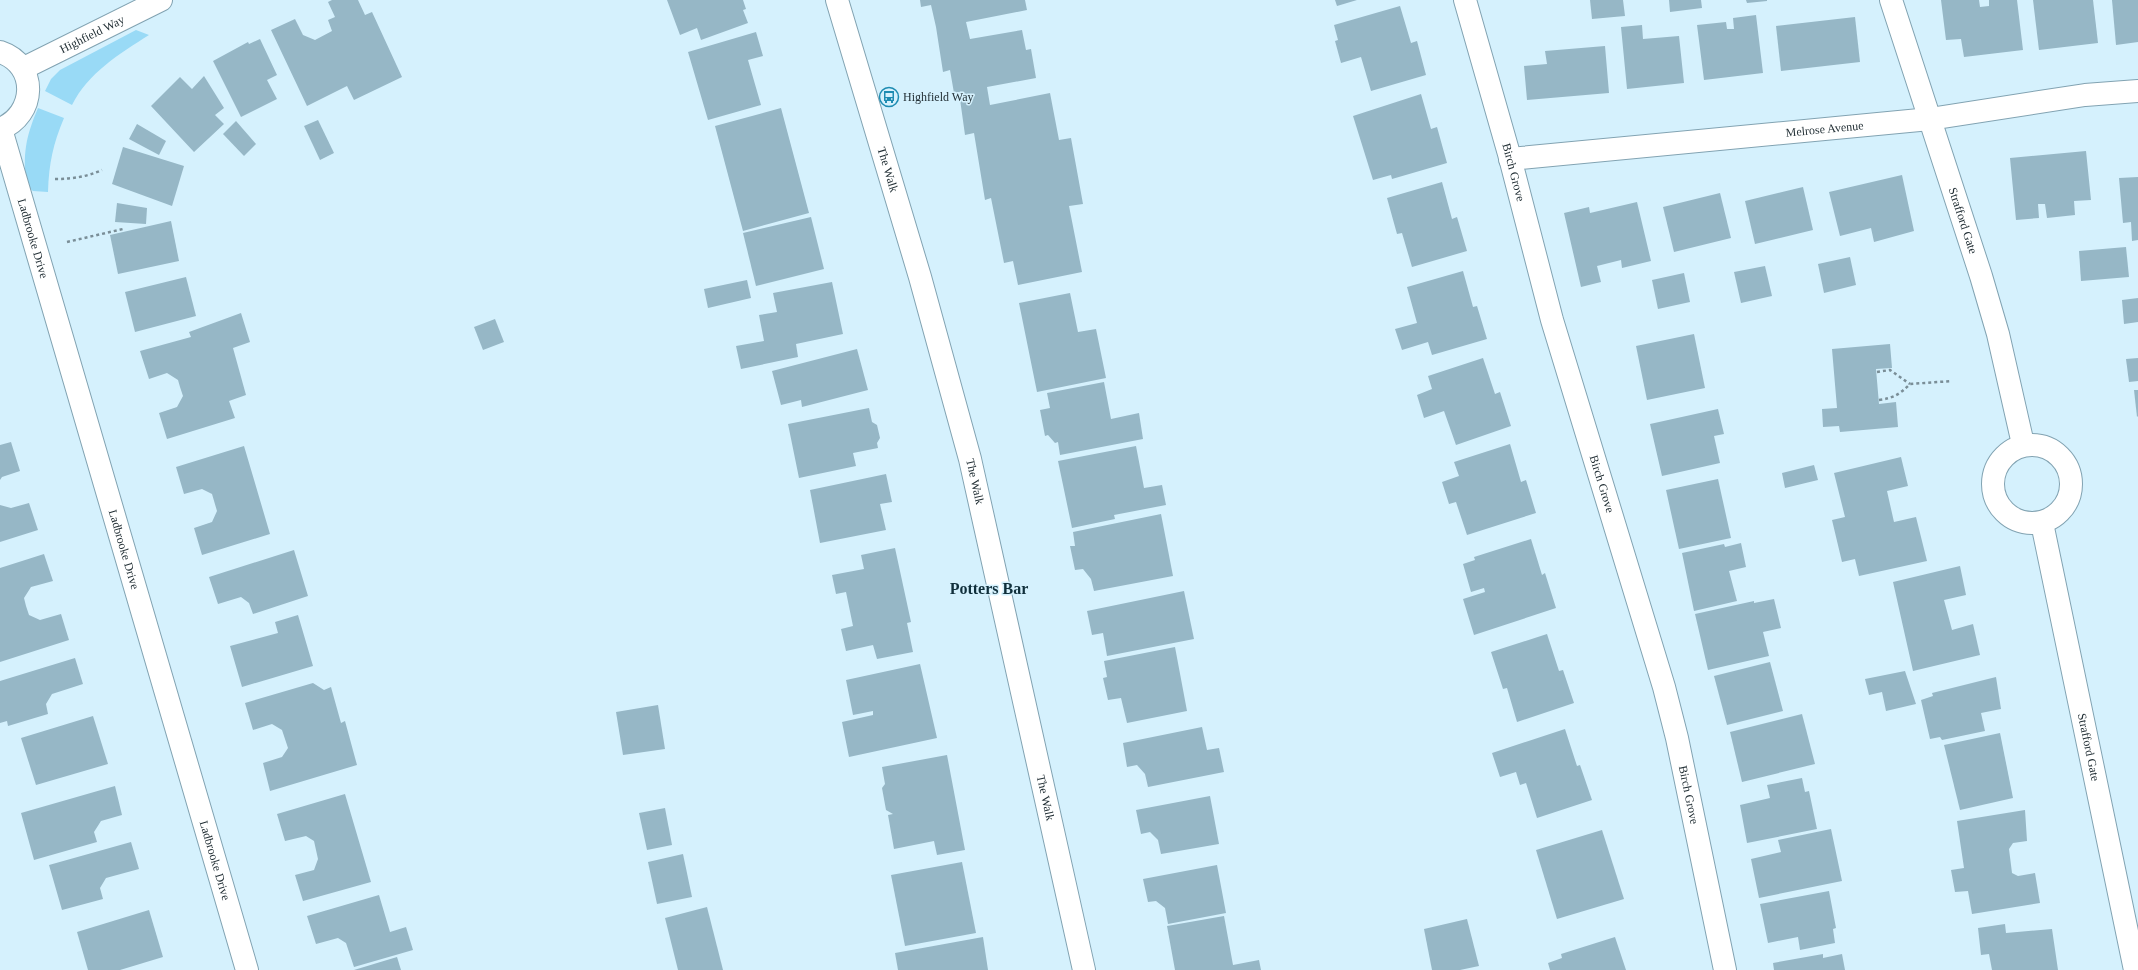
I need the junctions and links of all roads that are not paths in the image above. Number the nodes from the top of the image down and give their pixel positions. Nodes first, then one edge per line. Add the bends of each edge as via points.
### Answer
1 (161, 0) edge
2 (837, 0) edge
3 (1465, 0) edge
4 (1892, 0) edge
5 (0, 52) edge
6 (24, 68) junction
7 (2138, 91) edge
8 (1930, 118) junction
9 (1, 129) edge
10 (1510, 159) junction
11 (2023, 444) junction
12 (2042, 524) junction
13 (247, 970) edge
14 (1084, 970) edge
15 (1725, 970) edge
16 (2135, 970) edge

1 - 6 street, Highfield Way
2 - 14 street, The Walk via 920,277 970,459
3 - 10 street, Birch Grove
4 - 8 street, Strafford Gate
5 - 6 street
6 - 9 street via 28,86 27,99 22,112 13,122
7 - 8 street, Melrose Avenue via 2085,95
8 - 10 street, Melrose Avenue
8 - 11 street, Strafford Gate via 1982,276
9 - 13 street, Ladbrooke Drive
10 - 15 street, Birch Grove via 1553,325 1650,639 1675,731
11 - 12 street via 2045,446 2056,452 2070,473 2071,485 2066,503 2054,517
11 - 12 street via 2000,460 1994,475 1994,495 1999,507 2008,515 2018,521
12 - 16 street, Strafford Gate

